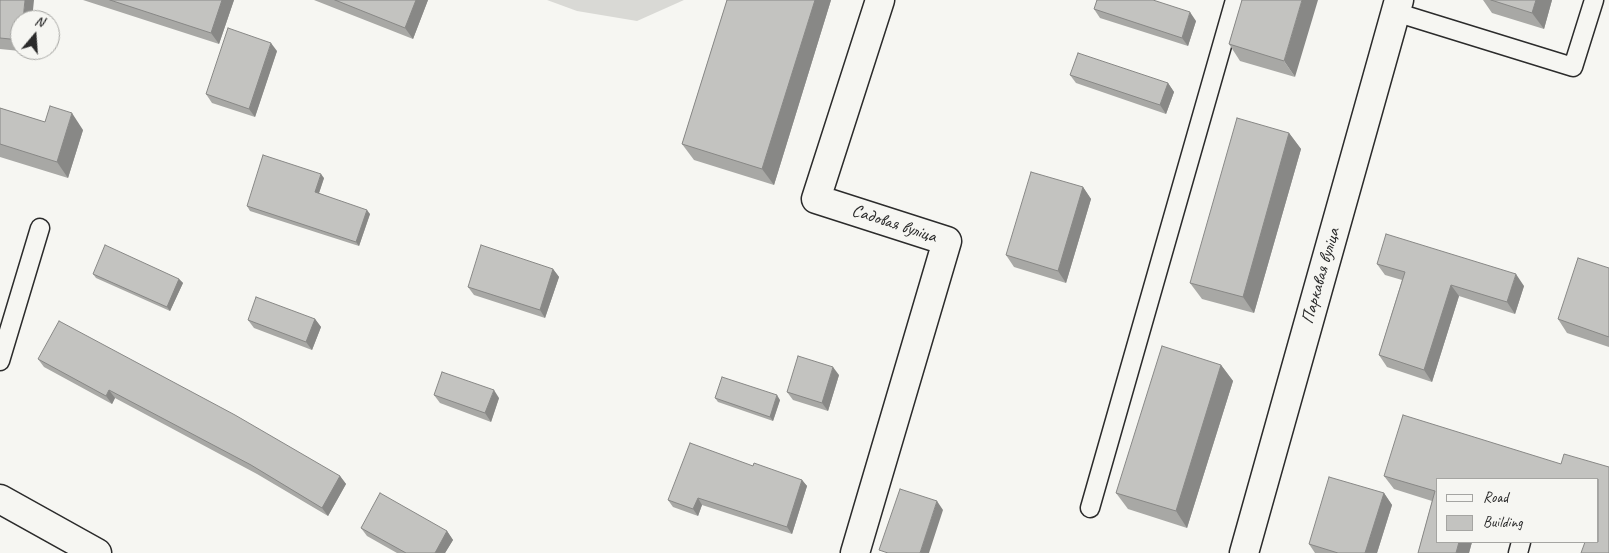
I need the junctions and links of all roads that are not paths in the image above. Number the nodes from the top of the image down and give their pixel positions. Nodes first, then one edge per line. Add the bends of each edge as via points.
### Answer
1 (880, 0) edge
2 (1235, 0) edge
3 (1594, 0) edge
4 (1397, 6) edge
5 (40, 228) dead end
6 (0, 361) edge
7 (0, 499) edge
8 (1090, 508) dead end
9 (97, 553) edge
10 (855, 553) edge
11 (1244, 553) edge

1 - 10 street, Садовая вуліца via 816,199 947,241
2 - 8 lane
3 - 4 lane via 1573,67
4 - 11 street, Паркавая вуліца
5 - 6 lane
7 - 9 street

